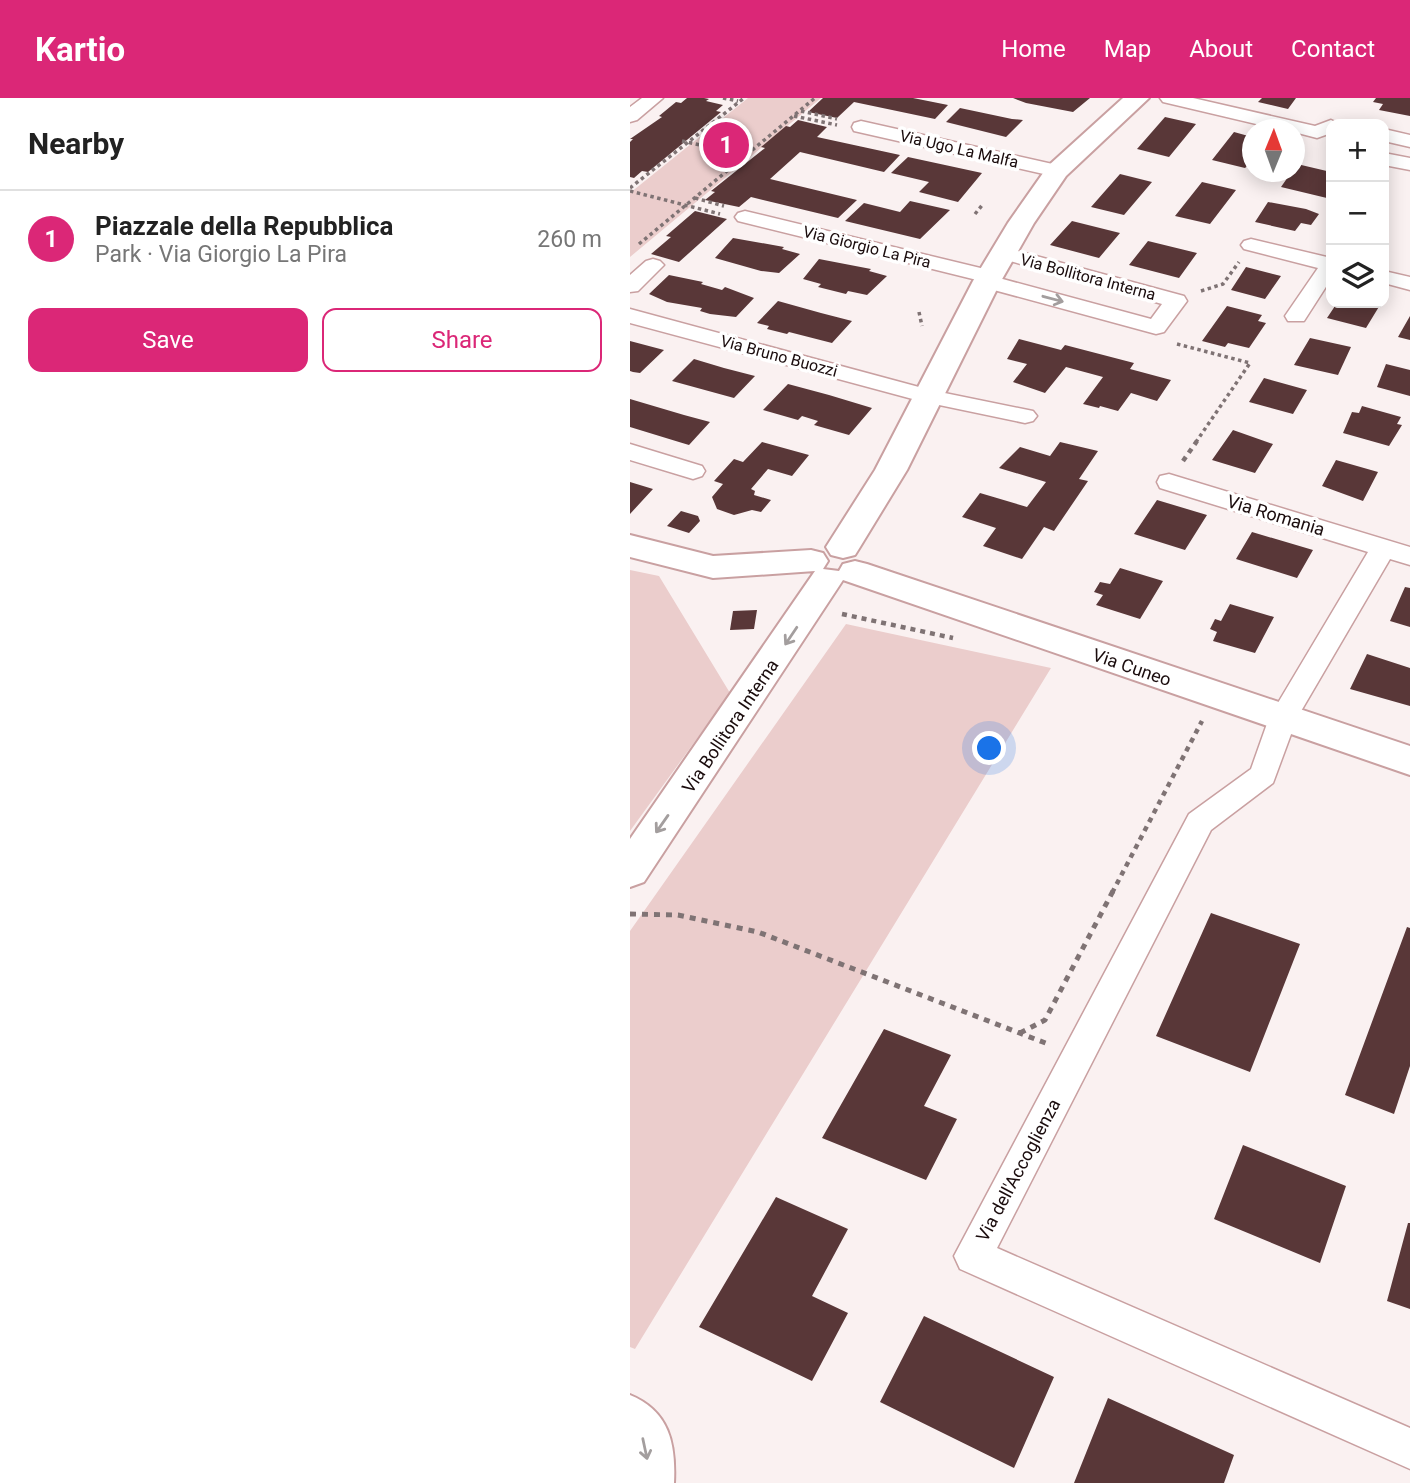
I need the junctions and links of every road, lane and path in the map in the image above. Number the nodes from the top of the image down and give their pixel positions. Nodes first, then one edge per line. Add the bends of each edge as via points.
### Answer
1 (654, 98) edge
2 (723, 98) edge
3 (744, 98) edge
4 (815, 98) edge
5 (1137, 98) edge
6 (1169, 98) edge
7 (739, 102) junction
8 (800, 111) junction
9 (793, 116) junction
10 (630, 117) edge
11 (861, 127) junction
12 (1324, 129) edge
13 (1389, 136) edge
14 (682, 141) dead end
15 (1410, 141) edge
16 (688, 142) junction
17 (1326, 145) edge
18 (745, 156) junction
19 (1389, 160) edge
20 (1410, 164) edge
21 (1057, 171) junction
22 (630, 190) edge
23 (983, 204) dead end
24 (685, 205) junction
25 (975, 214) dead end
26 (745, 217) dead end
27 (1251, 245) joint
28 (630, 251) edge
29 (1326, 264) edge
30 (653, 265) dead end
31 (993, 270) junction
32 (1326, 272) edge
33 (1389, 278) edge
34 (1410, 284) edge
35 (630, 286) edge
36 (1176, 301) junction
37 (919, 312) dead end
38 (630, 316) edge
39 (1296, 316) dead end
40 (922, 326) dead end
41 (1156, 327) junction
42 (928, 396) junction
43 (1025, 415) dead end
44 (630, 452) edge
45 (693, 471) dead end
46 (1168, 482) joint
47 (630, 546) edge
48 (1382, 548) junction
49 (1410, 556) edge
50 (834, 565) junction
51 (1209, 710) dead end
52 (1283, 718) junction
53 (1410, 761) edge
54 (630, 871) edge
55 (630, 914) edge
56 (1019, 1033) junction
57 (1078, 1055) junction
58 (630, 1421) edge
59 (1410, 1449) edge
60 (647, 1483) edge

1 - 10 street
2 - 7 path
3 - 7 path
4 - 8 path
5 - 21 street, Via Bollitora Interna
6 - 12 street
7 - 16 path
8 - 9 path
8 - 11 path via 864,124
9 - 11 path
9 - 18 path
11 - 21 street, Via Ugo La Malfa
12 - 17 street via 1316,136
13 - 15 street
14 - 16 path
16 - 18 path
16 - 22 path
18 - 24 path
19 - 20 street
21 - 31 street, Via Bollitora Interna
22 - 24 path
23 - 25 path
24 - 28 path
26 - 31 street, Via Giorgio La Pira
27 - 29 street
27 - 36 path via 1223,284
30 - 35 street
31 - 36 street, Via Bollitora Interna
31 -> 41 street, Via Bollitora Interna
31 - 42 street, Via Bollitora Interna
32 - 39 street
33 - 34 street
36 - 41 street, Via Bollitora Interna
37 - 40 path
38 - 42 street, Via Bruno Buozzi
41 - 46 path via 1149,336 1250,363
42 - 43 street, Via Bruno Buozzi
42 - 50 street, Via Bollitora Interna via 891,470
44 - 45 street
46 - 48 street, Via Romania
47 - 50 street via 700,566
48 - 49 street, Via Romania
48 - 52 street
50 - 52 street, Via Cuneo
50 -> 54 street, Via Bollitora Interna
51 - 56 path via 1045,1020
52 - 53 street, Via Cuneo
52 - 57 street, Via dell'Accoglienza via 1263,775 1200,822
55 - 56 path via 678,915 758,932
56 - 57 path
57 - 59 street, Via dell'Accoglienza via 973,1256
58 -> 60 street via 644,1439

